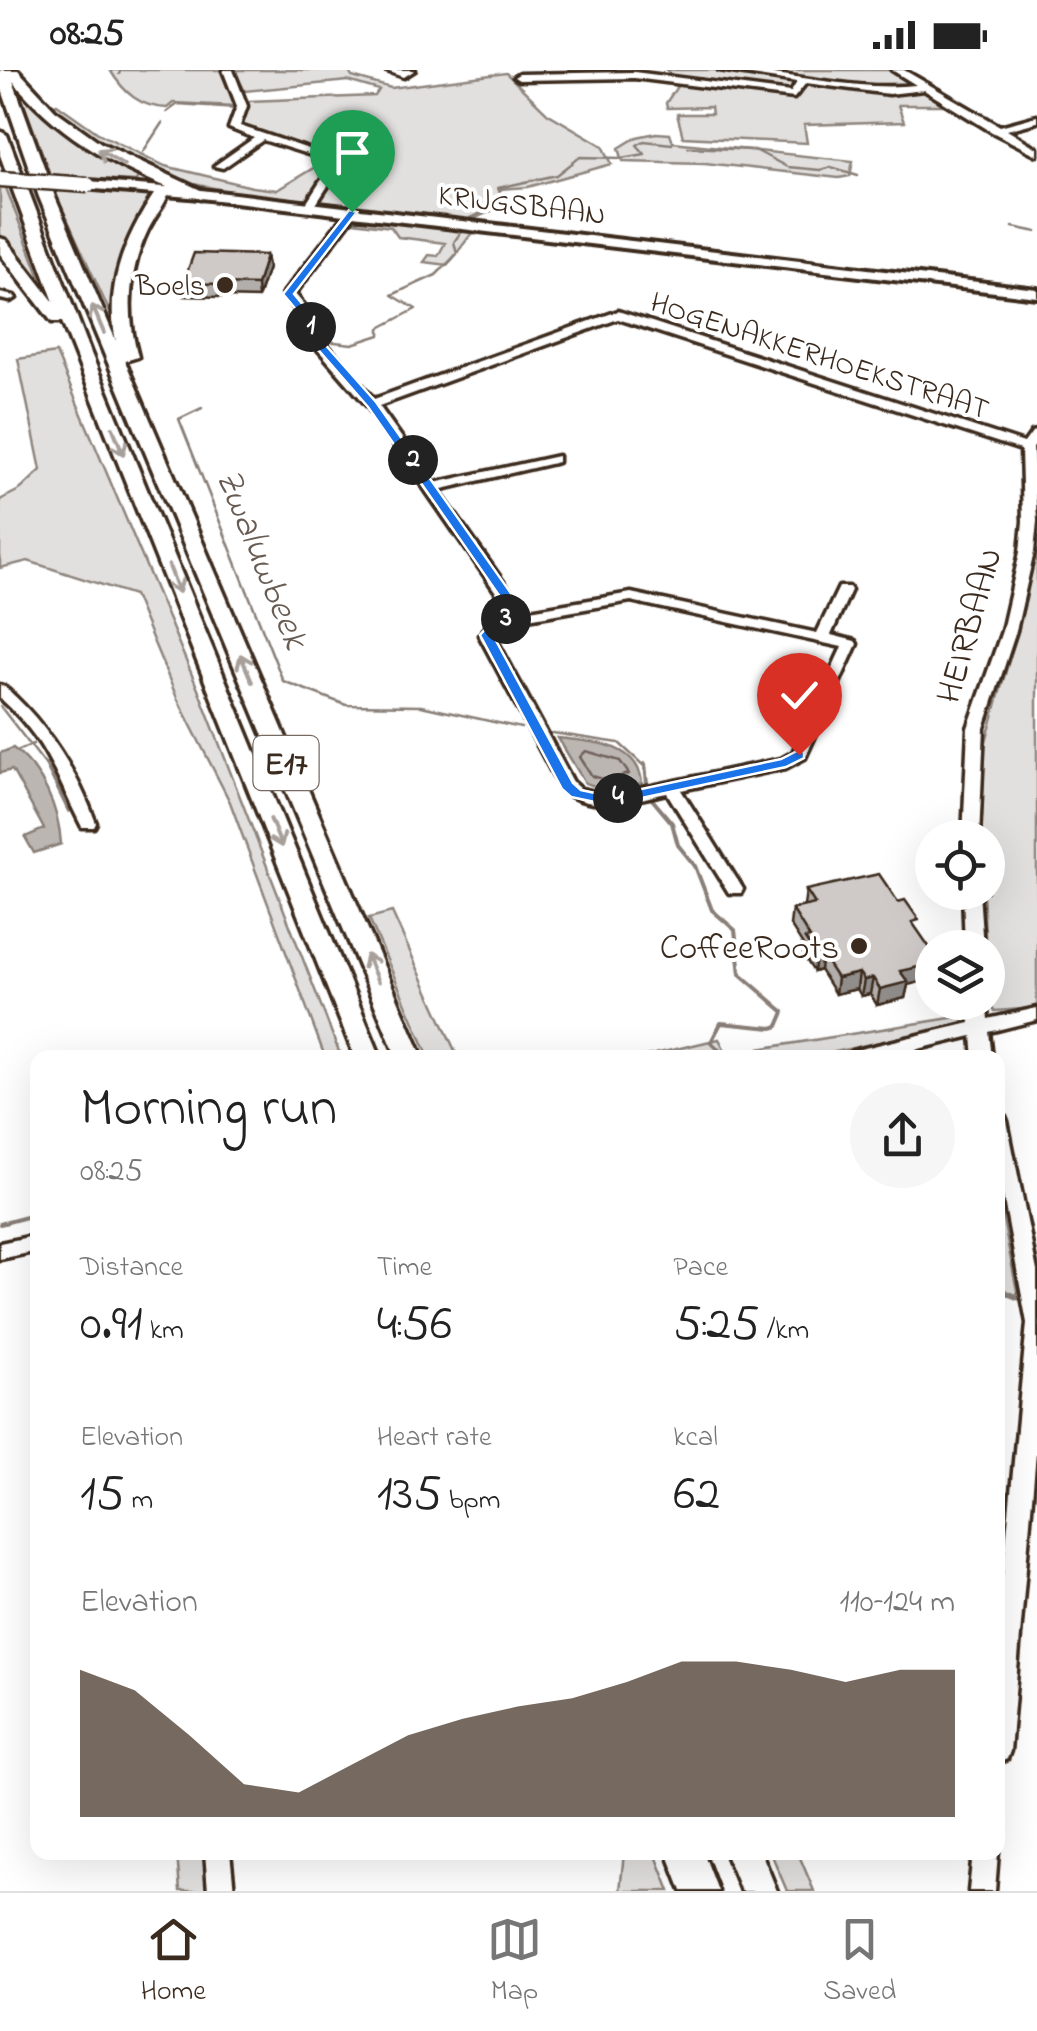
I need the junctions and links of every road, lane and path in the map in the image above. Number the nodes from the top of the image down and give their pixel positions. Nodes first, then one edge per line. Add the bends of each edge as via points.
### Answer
1 (2, 70) edge
2 (11, 70) edge
3 (228, 70) edge
4 (389, 70) edge
5 (410, 70) edge
6 (709, 70) edge
7 (724, 70) edge
8 (896, 70) edge
9 (596, 72) edge
10 (540, 76) dead end
11 (803, 80) junction
12 (700, 83) junction
13 (926, 87) junction
14 (1037, 119) edge
15 (996, 130) junction
16 (0, 135) edge
17 (260, 138) junction
18 (1037, 152) edge
19 (219, 166) dead end
20 (148, 178) junction
21 (0, 179) edge
22 (133, 188) junction
23 (164, 191) junction
24 (201, 194) junction
25 (308, 207) junction
26 (352, 212) junction
27 (0, 243) edge
28 (1037, 293) edge
29 (81, 351) junction
30 (372, 404) junction
31 (136, 409) junction
32 (1032, 442) edge
33 (553, 459) dead end
34 (432, 487) junction
35 (844, 590) dead end
36 (520, 616) junction
37 (822, 636) junction
38 (0, 690) edge
39 (672, 787) junction
40 (971, 820) edge
41 (88, 822) dead end
42 (735, 889) dead end
43 (1037, 1014) edge
44 (977, 1020) edge
45 (977, 1029) junction
46 (365, 1050) edge
47 (407, 1050) edge
48 (886, 1050) edge
49 (982, 1050) edge
50 (1005, 1157) edge
51 (30, 1245) edge
52 (0, 1252) edge
53 (1005, 1671) edge
54 (218, 1860) edge
55 (688, 1860) edge
56 (746, 1860) edge
57 (985, 1860) edge
58 (221, 1891) edge
59 (700, 1891) edge
60 (759, 1891) edge
61 (982, 1891) edge

31 -> 1 highway, E17
20 -> 2 highway via 44,110
3 - 17 street via 242,106 234,128
4 - 5 street
6 - 12 street
7 - 11 street
8 - 13 street
9 - 10 street
9 - 12 street
11 - 12 street via 791,100
11 - 13 street via 889,91
13 - 15 street
14 - 15 street
15 - 18 street
16 - 29 highway, E17
17 - 19 street
17 - 25 street via 339,161
20 - 22 highway
20 - 24 highway
21 - 22 main road, KRIJGSBAAN, bridge
22 - 23 main road, KRIJGSBAAN
23 - 24 main road, KRIJGSBAAN
23 - 31 highway via 128,253 119,296 121,333 140,392
24 - 25 main road, KRIJGSBAAN
25 - 26 main road, KRIJGSBAAN
26 - 28 main road, KRIJGSBAAN
26 - 30 street via 288,294 318,342
27 - 29 highway
29 -> 46 highway, E17
30 - 32 street, HOGENAKKERHOEKSTRAAT via 618,316
30 - 34 street
47 -> 31 highway, E17
32 - 40 street, HEIRBAAN via 1027,552 976,728
33 - 34 street
34 - 36 street
35 - 37 street
36 - 37 street via 632,596
36 - 39 street via 500,620 486,635 567,786 609,800
37 - 39 street via 850,644 799,755
38 - 41 street via 41,732
39 - 42 street
43 - 45 street
44 - 45 street
45 - 48 street
45 - 49 street
50 - 53 street via 1036,1322
51 - 52 street
54 - 58 street
55 - 59 highway
56 - 60 highway
57 - 61 street

